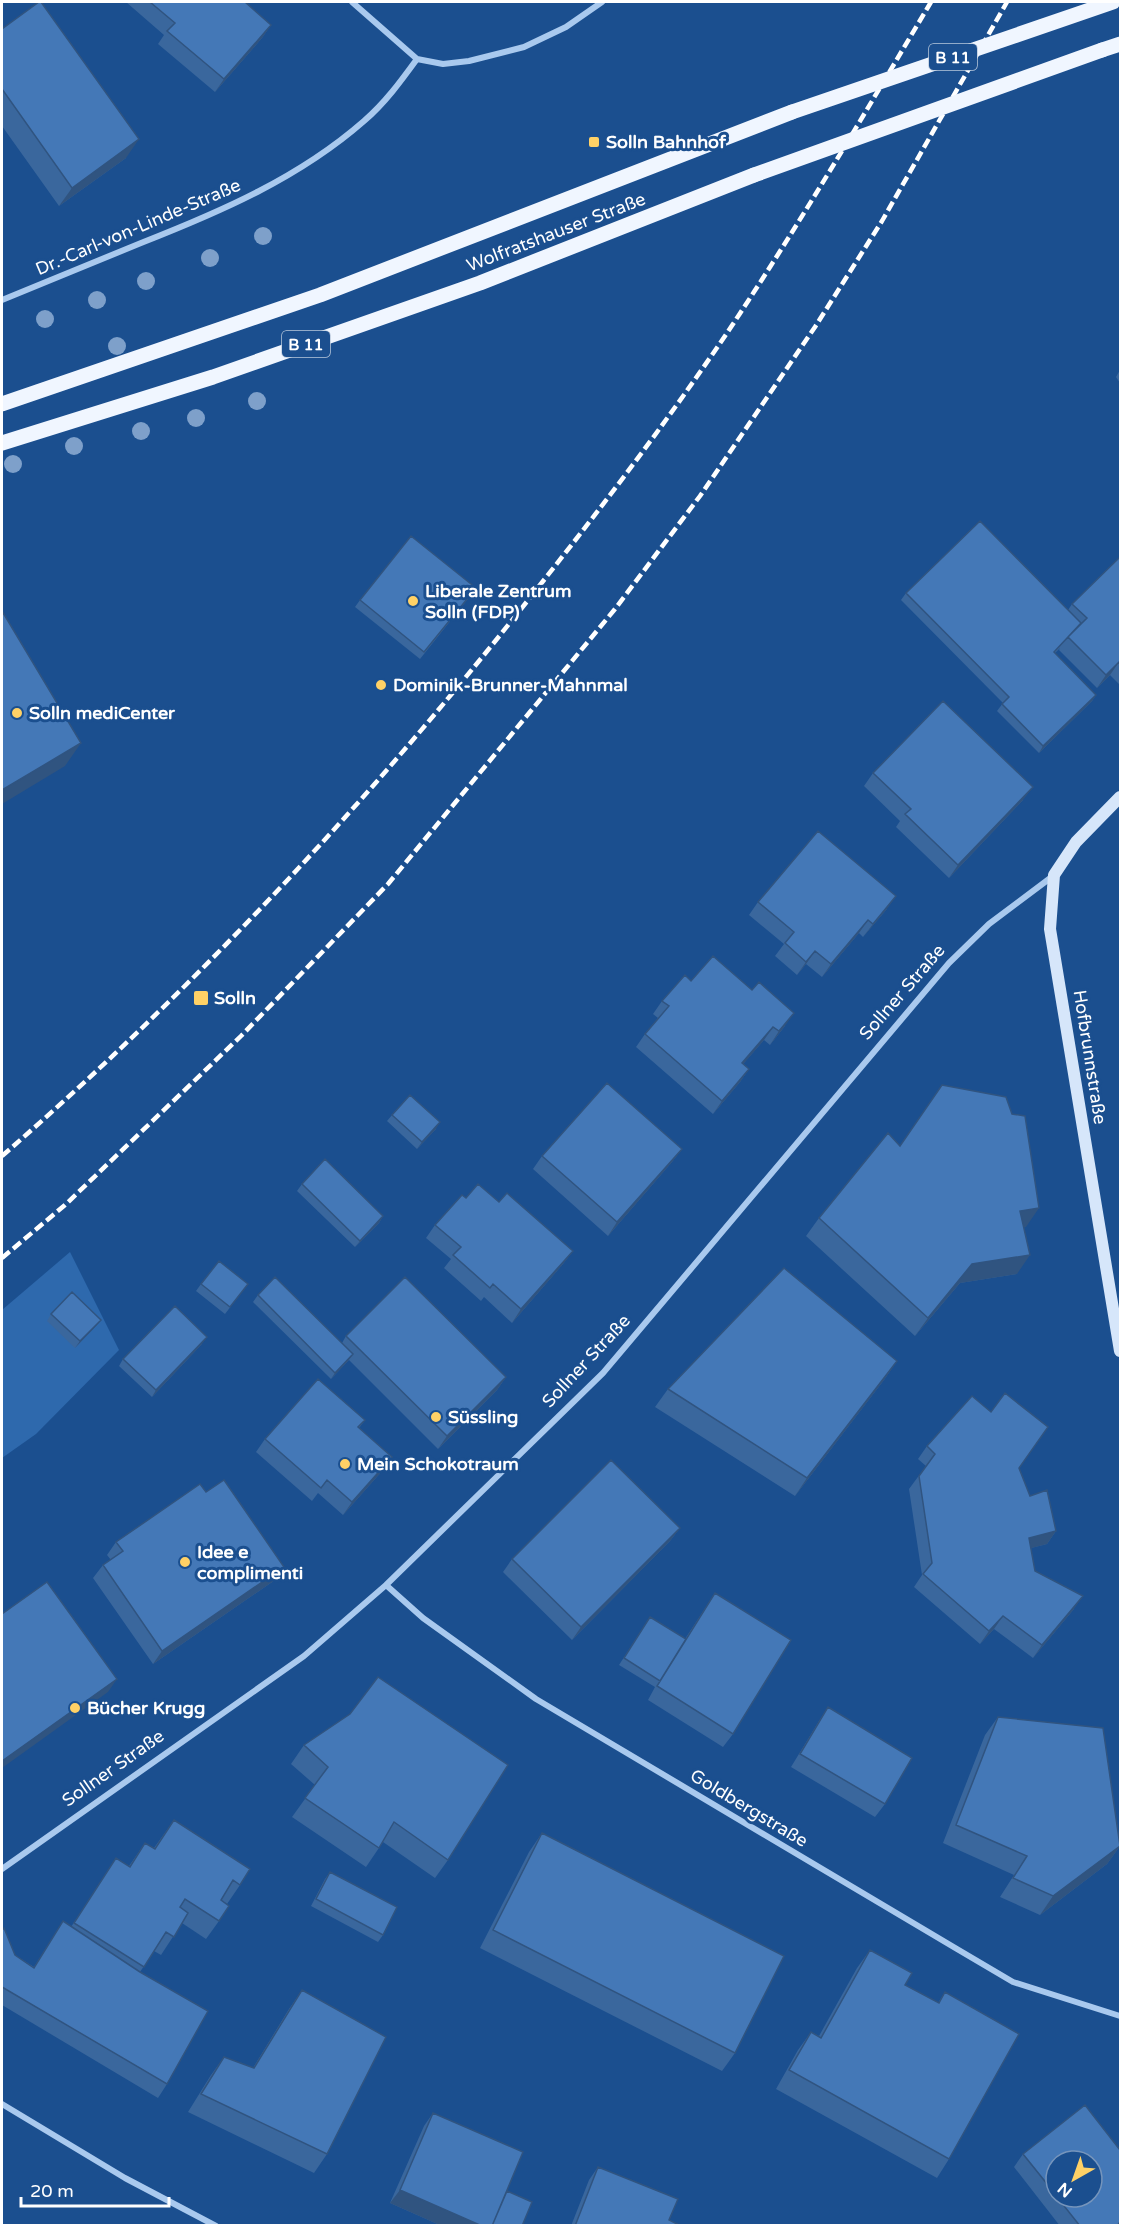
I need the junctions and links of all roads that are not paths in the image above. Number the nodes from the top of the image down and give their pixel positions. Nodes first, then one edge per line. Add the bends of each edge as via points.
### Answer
1 (352, 2) edge
2 (602, 2) edge
3 (1113, 2) edge
4 (1120, 44) edge
5 (417, 59) junction
6 (2, 300) edge
7 (2, 404) edge
8 (2, 443) edge
9 (1120, 797) edge
10 (1054, 874) junction
11 (1120, 1351) edge
12 (386, 1585) junction
13 (2, 1869) edge
14 (1120, 2016) edge
15 (2, 2104) edge
16 (216, 2226) edge

1 - 5 street
2 - 5 street via 566,27 524,47 443,64
3 - 7 main road, Wolfratshauser Straße / B 11, bridge via 792,112 320,295
4 - 8 main road, Wolfratshauser Straße / B 11, bridge via 754,175 458,291 213,377
5 - 6 street, Dr.-Carl-von-Linde-Straße via 366,120 334,147 299,168 219,212
9 - 10 street, Sollner Straße via 1076,842
10 - 11 street, Hofbrunnstraße via 1050,928
10 - 12 street, Sollner Straße via 989,924 949,963 603,1373
12 - 13 street, Sollner Straße via 304,1656
12 - 14 street, Goldbergstraße via 423,1618 536,1699 966,1955 1012,1982
15 - 16 street via 125,2178

